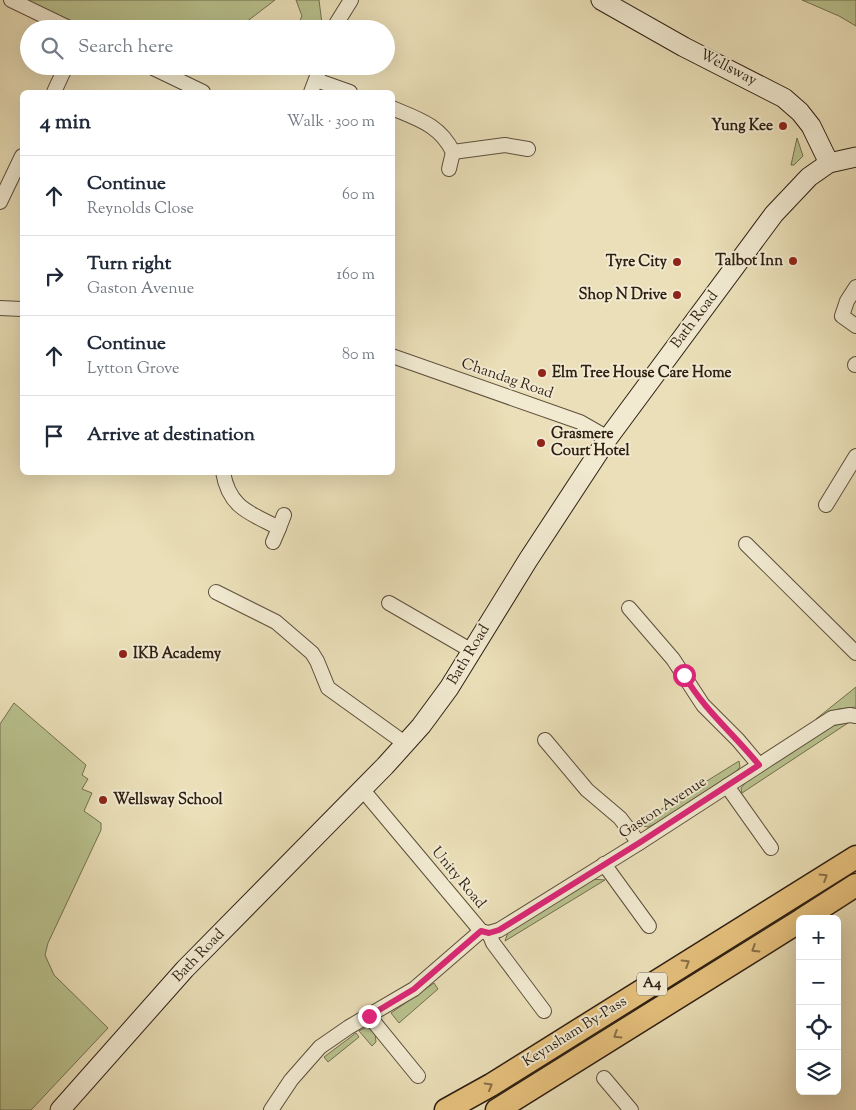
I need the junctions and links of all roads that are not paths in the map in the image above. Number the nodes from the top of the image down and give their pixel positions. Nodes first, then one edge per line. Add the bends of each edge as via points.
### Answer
1 (11, 0) edge
2 (343, 0) edge
3 (351, 0) edge
4 (601, 0) edge
5 (53, 20) edge
6 (334, 20) edge
7 (339, 20) edge
8 (62, 75) edge
9 (168, 75) edge
10 (314, 86) edge
11 (55, 90) edge
12 (199, 90) edge
13 (338, 90) edge
14 (395, 109) edge
15 (528, 149) dead end
16 (453, 152) junction
17 (856, 157) edge
18 (20, 160) edge
19 (830, 163) junction
20 (449, 169) dead end
21 (0, 202) edge
22 (856, 287) edge
23 (0, 308) edge
24 (20, 309) edge
25 (856, 326) edge
26 (395, 357) edge
27 (608, 438) junction
28 (856, 456) edge
29 (225, 475) edge
30 (826, 505) dead end
31 (273, 542) dead end
32 (746, 544) dead end
33 (216, 592) dead end
34 (389, 603) dead end
35 (629, 608) dead end
36 (472, 651) junction
37 (856, 653) edge
38 (856, 716) edge
39 (545, 740) dead end
40 (406, 744) junction
41 (759, 765) junction
42 (727, 786) junction
43 (362, 790) junction
44 (639, 843) junction
45 (771, 848) dead end
46 (856, 857) edge
47 (604, 864) junction
48 (856, 886) edge
49 (809, 915) edge
50 (796, 923) edge
51 (649, 926) dead end
52 (485, 932) junction
53 (544, 1011) dead end
54 (369, 1016) junction
55 (418, 1076) dead end
56 (604, 1078) dead end
57 (60, 1110) edge
58 (271, 1110) edge
59 (446, 1110) edge
60 (497, 1110) edge
61 (631, 1110) edge

1 - 5 street
2 - 6 street
3 - 7 street
4 - 19 main road, Wellsway via 784,98 811,126
8 - 11 street
9 - 12 street
10 - 13 street
14 - 16 street via 430,123 439,130
15 - 16 street via 505,145
16 - 20 street
17 - 19 main road
18 - 21 street
19 - 27 main road, Bath Road via 802,183 774,214
22 - 25 street via 842,316
23 - 24 street
26 - 27 street, Chandag Road via 580,422
27 - 36 main road, Bath Road
28 - 30 street
29 - 31 street via 229,494 245,511 281,521
32 - 37 street
33 - 40 street via 276,622 312,653 328,688
34 - 36 street
35 - 41 street via 672,659 703,705
36 - 40 main road, Bath Road via 449,688
38 - 41 street, Gaston Avenue via 832,718
39 - 44 street via 587,790 620,818
40 - 43 main road, Bath Road
41 - 42 street, Gaston Avenue
42 - 44 street, Gaston Avenue
42 - 45 street
43 - 52 street, Unity Road
43 - 57 main road, Bath Road via 185,970
44 - 47 street, Gaston Avenue
59 -> 46 highway, Keynsham By-Pass / A4
47 - 51 street
47 - 52 street, Gaston Avenue via 499,930
48 - 49 highway
50 -> 60 highway, Keynsham By-Pass / A4
52 - 53 street, Unity Road
52 - 54 street, Gaston Avenue via 414,989
54 - 55 street
54 - 58 street, Gaston Avenue via 320,1047 291,1080
56 - 61 street

